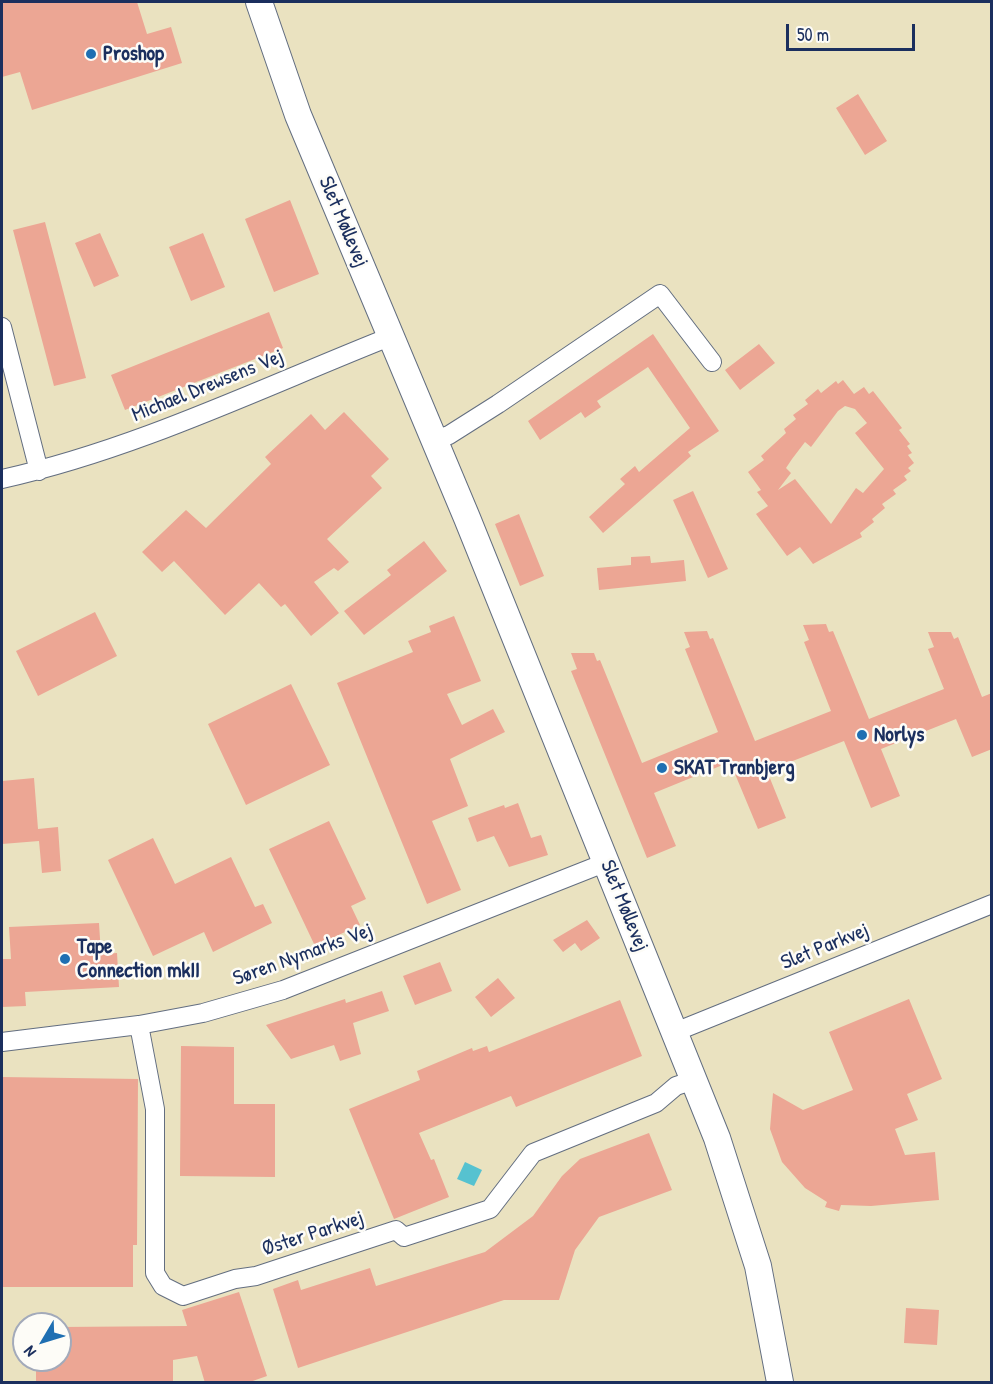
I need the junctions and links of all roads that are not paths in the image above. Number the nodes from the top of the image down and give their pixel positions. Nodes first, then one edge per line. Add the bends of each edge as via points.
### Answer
1 (259, 2) edge
2 (2, 327) edge
3 (392, 336) junction
4 (712, 362) dead end
5 (435, 440) junction
6 (39, 471) junction
7 (2, 479) edge
8 (607, 862) junction
9 (992, 904) edge
10 (139, 1025) junction
11 (675, 1032) junction
12 (2, 1042) edge
13 (694, 1080) junction
14 (780, 1383) edge

1 - 3 street, Slet Møllevej via 298,115
2 - 6 street
3 - 5 street, Slet Møllevej
3 - 6 street, Michael Drewsens Vej via 128,443
4 - 5 street via 660,294 498,404
5 - 8 street, Slet Møllevej
6 - 7 street, Michael Drewsens Vej
8 - 10 street, Søren Nymarks Vej via 283,990 203,1013
8 - 11 street, Slet Møllevej
9 - 11 street, Slet Parkvej
10 - 12 street, Søren Nymarks Vej
10 - 13 street, Øster Parkvej via 155,1109 155,1273 163,1286 183,1296 396,1230 404,1237 490,1209 533,1153 656,1102 676,1086
11 - 13 street, Slet Møllevej
13 - 14 street, Slet Møllevej via 758,1266

